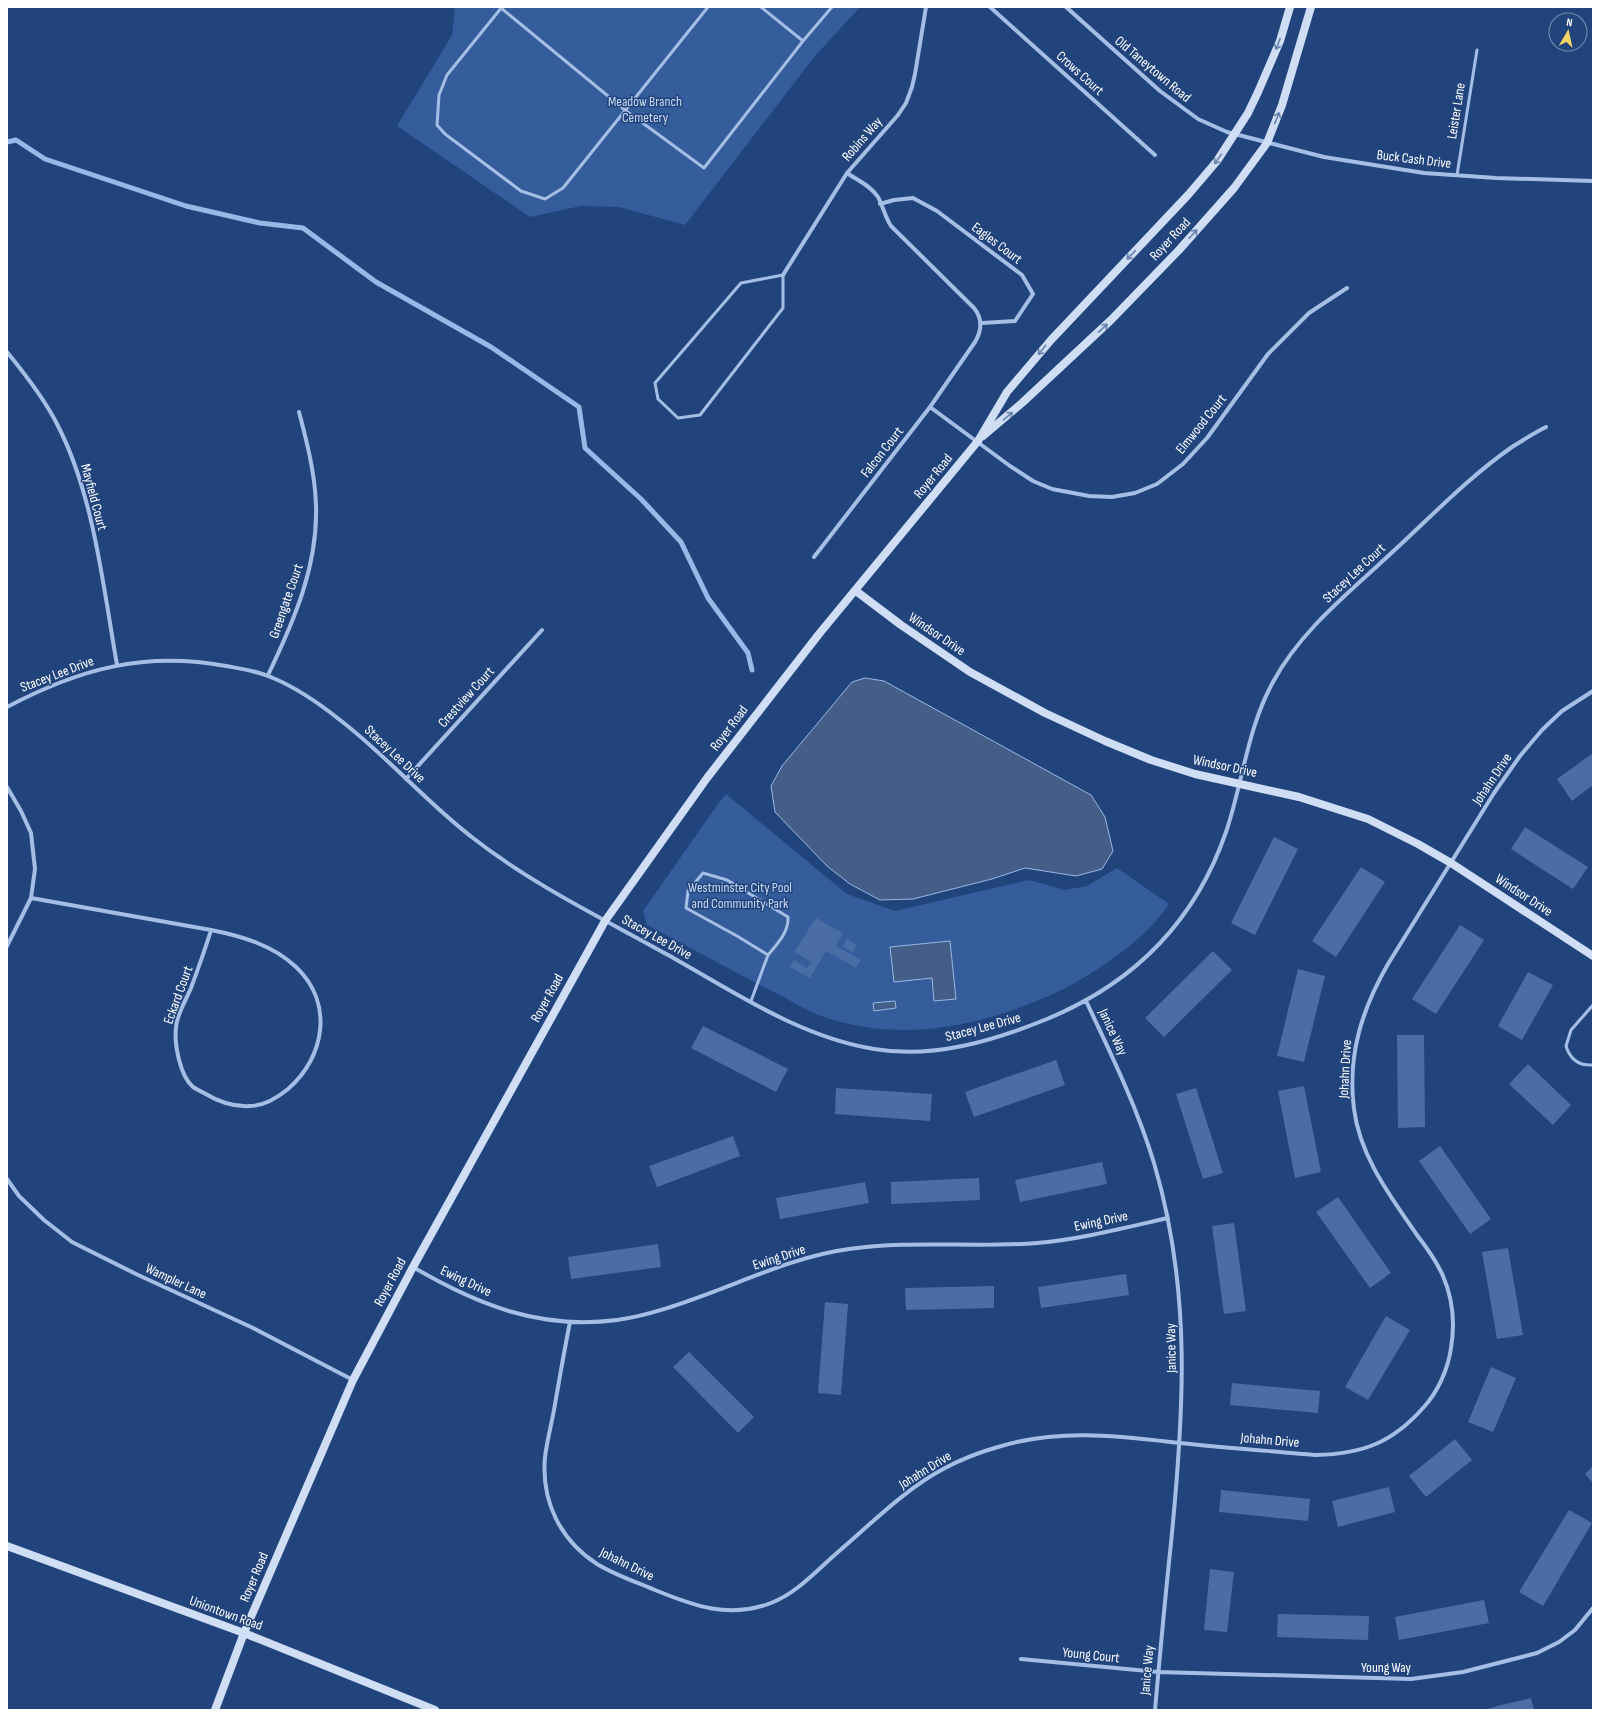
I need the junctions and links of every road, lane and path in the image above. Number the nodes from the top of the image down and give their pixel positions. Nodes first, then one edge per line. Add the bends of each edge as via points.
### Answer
1 (708, 7) edge
2 (761, 7) edge
3 (832, 7) edge
4 (926, 7) edge
5 (990, 7) edge
6 (1066, 7) edge
7 (1290, 7) edge
8 (1311, 7) edge
9 (502, 8) edge
10 (803, 41) junction
11 (1477, 50) dead end
12 (625, 110) junction
13 (1235, 134) junction
14 (1266, 143) junction
15 (1155, 155) dead end
16 (847, 173) junction
17 (1457, 175) junction
18 (1593, 181) edge
19 (880, 204) junction
20 (783, 275) junction
21 (1347, 288) dead end
22 (982, 324) junction
23 (7, 352) edge
24 (930, 407) junction
25 (299, 412) dead end
26 (1546, 427) dead end
27 (978, 441) junction
28 (814, 557) dead end
29 (856, 591) junction
30 (542, 630) dead end
31 (117, 665) junction
32 (268, 675) junction
33 (1593, 692) edge
34 (7, 707) edge
35 (406, 779) junction
36 (1239, 782) junction
37 (7, 787) edge
38 (1451, 863) junction
39 (31, 898) junction
40 (605, 921) junction
41 (211, 930) junction
42 (7, 946) edge
43 (768, 955) junction
44 (1593, 956) edge
45 (751, 1001) junction
46 (1086, 1001) junction
47 (1593, 1006) edge
48 (1593, 1065) edge
49 (7, 1179) edge
50 (1168, 1218) junction
51 (413, 1267) junction
52 (570, 1322) junction
53 (353, 1380) junction
54 (1180, 1443) junction
55 (7, 1546) edge
56 (1593, 1608) edge
57 (244, 1633) junction
58 (1021, 1659) dead end
59 (1158, 1672) junction
60 (215, 1710) edge
61 (435, 1710) edge
62 (1155, 1710) edge

1 - 12 lane
2 - 10 lane
3 - 10 lane
4 - 16 street, Robins Way via 915,74 906,102
5 - 15 street, Crows Court
6 - 13 street, Old Taneytown Road via 1160,91 1198,120
7 -> 13 street, Royer Road via 1280,41 1258,92
14 -> 8 street, Royer Road via 1282,105
9 - 12 lane
9 - 12 lane via 447,74 439,95 437,125 445,134 521,191 545,199 563,188
10 - 12 lane via 704,168
11 - 17 lane, Leister Lane
13 - 14 street, Buck Cash Drive
13 -> 27 street, Royer Road via 1217,161 1188,195 1051,340 1007,392
14 - 17 street, Buck Cash Drive via 1324,157 1424,173
27 -> 14 street, Royer Road via 1111,320 1179,250 1234,188
16 - 19 street via 872,191
16 - 20 street, Robins Way
17 - 18 street, Buck Cash Drive
19 - 22 street via 891,226 978,312
19 - 22 street, Eagles Court via 913,198 937,211 1022,275 1033,294 1015,321
20 - 20 lane via 741,283 655,384 658,399 678,418 700,415 783,308
21 - 27 street, Elmwood Court via 1309,313 1268,354 1207,438 1183,464 1157,484 1135,493 1112,497 1052,490 1021,474
22 - 24 street via 975,342
23 - 31 street, Mayfield Court via 57,423 80,477 90,515
24 - 27 street
24 - 28 street, Falcon Court
25 - 32 street, Greengate Court via 311,461 316,530 307,580 292,624
26 - 36 street, Stacey Lee Court via 1488,465 1312,628 1272,682 1251,734
27 - 29 street, Royer Road
29 - 36 street, Windsor Drive via 970,672 1045,713 1151,760 1195,774
29 - 40 street, Royer Road via 814,640 707,778
30 - 35 street, Crestview Court
31 - 32 street, Stacey Lee Drive via 159,661 210,663
31 - 34 street, Stacey Lee Drive via 86,672
32 - 35 street, Stacey Lee Drive via 337,717
33 - 38 street, Johahn Drive via 1562,711 1542,730 1494,793
35 - 40 street, Stacey Lee Drive via 446,818 509,865
36 - 38 street, Windsor Drive via 1299,797 1368,820
36 - 46 street, Stacey Lee Drive via 1226,832 1210,870 1178,922 1156,949 1130,972
37 - 39 street via 31,833 35,869
38 - 44 street, Windsor Drive
38 - 54 street, Johahn Drive via 1373,989 1356,1040 1353,1073 1354,1109 1362,1143 1388,1193 1432,1256 1449,1293 1453,1311 1453,1335 1450,1358 1442,1380 1412,1421 1391,1437 1367,1448 1340,1454 1316,1455
39 - 41 street, Eckard Court
39 - 42 street
40 - 45 street, Stacey Lee Drive
40 - 51 street, Royer Road
41 - 41 street, Eckard Court via 259,944 280,955 296,967 308,981 318,1001 322,1022 311,1062 299,1079 279,1096 262,1104 229,1104 192,1086 182,1069 176,1050 176,1027
43 - 43 lane via 686,908 688,891 703,873 727,880 788,917 785,932
43 - 45 lane
45 - 46 street, Stacey Lee Drive via 804,1028 837,1040 875,1049 905,1052 975,1044 1046,1020
46 - 50 street, Janice Way via 1131,1099 1154,1163
47 - 48 lane via 1571,1030 1566,1046 1577,1062 1587,1066
49 - 53 street, Wampler Lane via 19,1196 72,1242 250,1327
50 - 52 street, Ewing Drive via 1079,1238 1035,1243 848,1249 790,1264 666,1308 619,1320
50 - 54 street, Janice Way via 1182,1320
51 - 52 street, Ewing Drive via 470,1298 509,1312
51 - 53 street, Royer Road
52 - 54 street, Johahn Drive via 545,1457 545,1486 551,1511 560,1529 597,1563 621,1576 692,1605 718,1610 743,1610 772,1602 796,1589 899,1499 924,1481 950,1466 998,1447 1027,1439 1063,1434 1109,1435
53 - 57 street, Royer Road
54 - 59 street, Janice Way
55 - 57 street, Uniontown Road
56 - 59 street, Young Way via 1575,1630 1537,1653 1434,1677 1387,1679
57 - 60 street, Royer Road
57 - 61 street, Uniontown Road
58 - 59 street, Young Court
59 - 62 street, Janice Way

